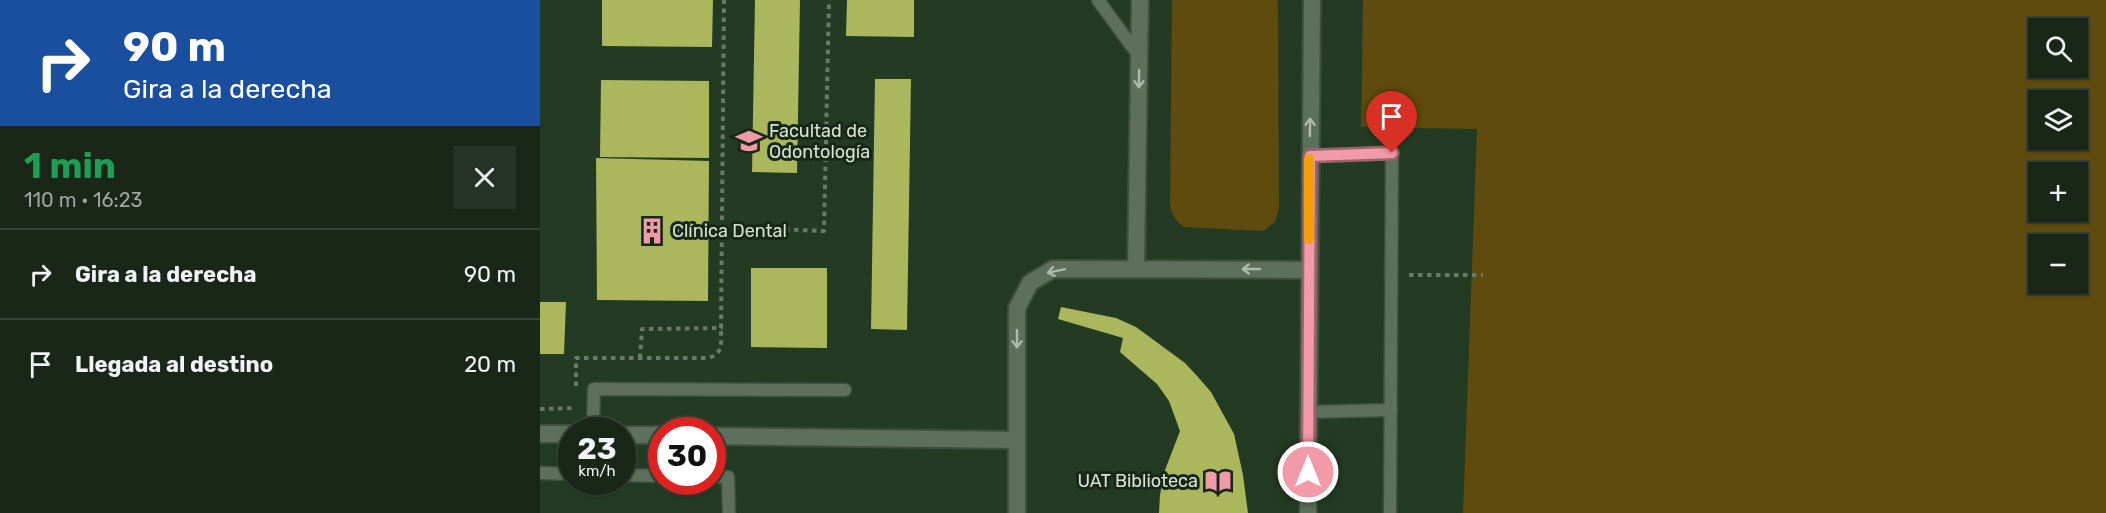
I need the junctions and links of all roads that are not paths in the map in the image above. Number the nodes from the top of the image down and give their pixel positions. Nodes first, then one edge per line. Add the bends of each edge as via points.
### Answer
1 (1098, 0) edge
2 (1140, 0) edge
3 (1312, 0) edge
4 (1139, 56) junction
5 (1310, 156) junction
6 (1136, 269) junction
7 (1309, 270) junction
8 (845, 390) dead end
9 (1391, 410) junction
10 (1308, 412) junction
11 (593, 417) edge
12 (540, 434) edge
13 (558, 434) edge
14 (726, 436) edge
15 (1017, 440) junction
16 (540, 473) edge
17 (558, 474) edge
18 (726, 477) edge
19 (729, 513) edge
20 (1017, 513) edge
21 (1308, 513) edge
22 (1390, 513) edge

1 - 4 lane
2 - 4 street
5 -> 3 street
4 -> 6 street
5 - 7 street
5 - 9 lane via 1392,153
7 -> 6 street
6 -> 15 street via 1053,269 1030,283 1017,308
7 - 10 street
8 - 11 lane via 594,388
9 - 10 lane
9 - 22 lane
10 - 21 street
12 - 13 street
14 - 15 street
15 - 20 street
16 - 17 lane
18 - 19 lane

